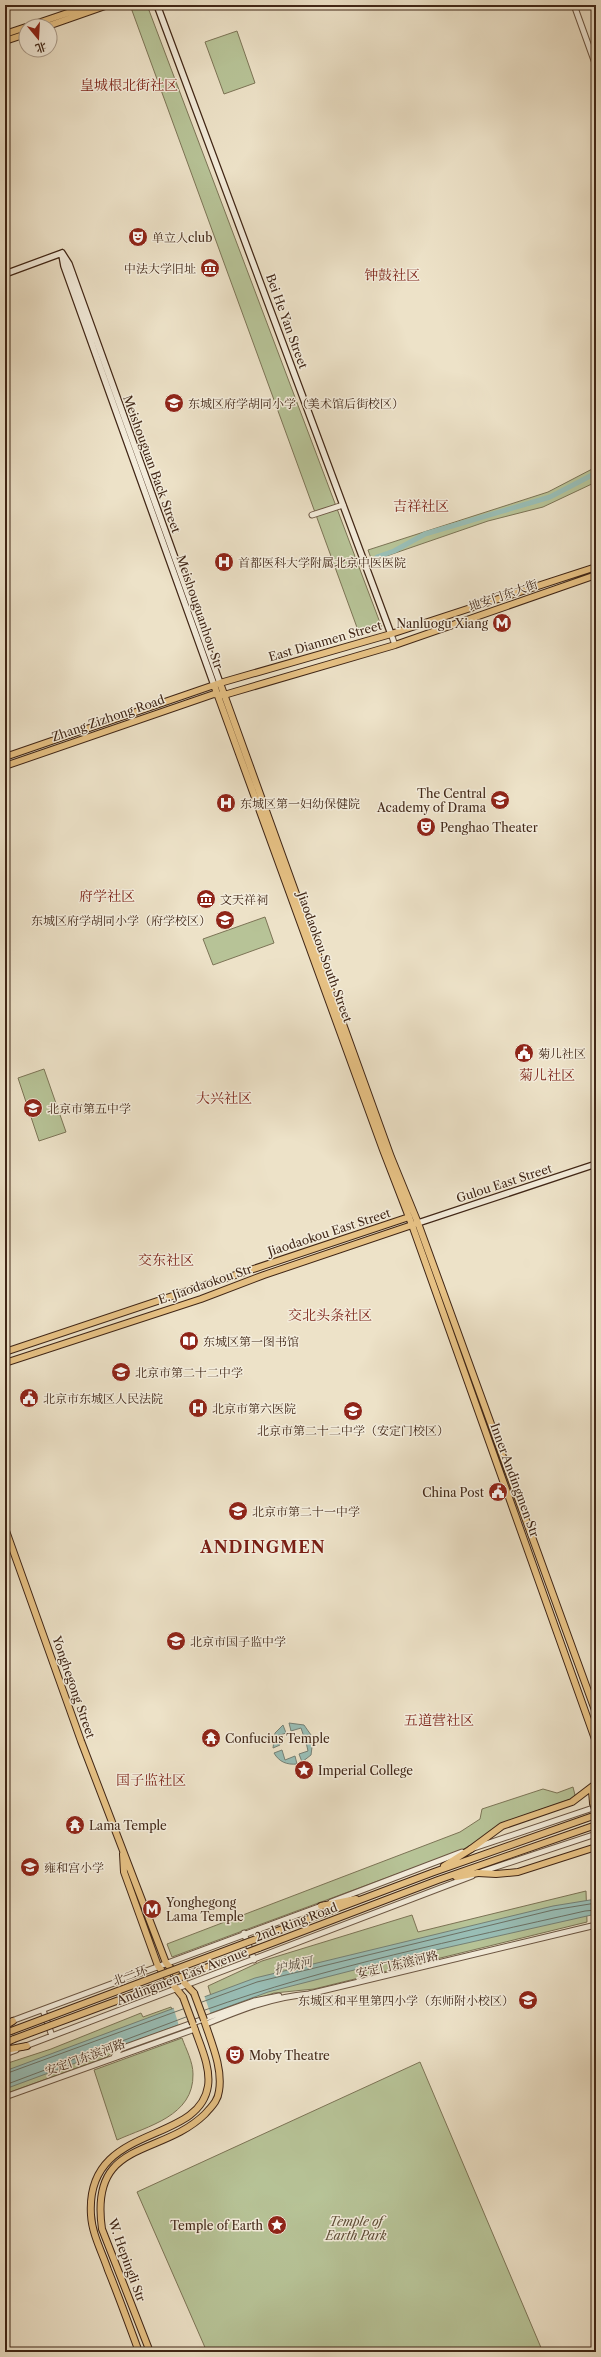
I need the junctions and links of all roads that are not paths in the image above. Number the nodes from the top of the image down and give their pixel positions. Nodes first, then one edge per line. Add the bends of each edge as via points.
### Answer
1 (91, 5) edge
2 (108, 5) edge
3 (157, 5) edge
4 (574, 5) edge
5 (53, 18) edge
6 (58, 22) edge
7 (18, 30) edge
8 (5, 34) edge
9 (18, 37) edge
10 (5, 41) edge
11 (596, 66) edge
12 (5, 274) edge
13 (343, 505) junction
14 (312, 515) dead end
15 (596, 567) edge
16 (596, 575) edge
17 (391, 634) junction
18 (395, 645) junction
19 (217, 684) junction
20 (221, 695) junction
21 (5, 757) edge
22 (5, 766) edge
23 (596, 1164) edge
24 (409, 1216) junction
25 (415, 1224) junction
26 (5, 1352) edge
27 (5, 1364) edge
28 (5, 1528) edge
29 (596, 1713) edge
30 (596, 1742) edge
31 (595, 1783) edge
32 (595, 1805) edge
33 (596, 1812) edge
34 (596, 1815) edge
35 (596, 1825) edge
36 (596, 1834) edge
37 (596, 1847) edge
38 (471, 1849) junction
39 (123, 1852) junction
40 (434, 1872) junction
41 (478, 1874) junction
42 (438, 1880) junction
43 (374, 1896) junction
44 (321, 1906) junction
45 (595, 1925) edge
46 (244, 1933) junction
47 (256, 1939) joint
48 (254, 1960) junction
49 (166, 1963) junction
50 (158, 1966) junction
51 (187, 1985) junction
52 (176, 1989) junction
53 (183, 1996) joint
54 (284, 1996) junction
55 (43, 2010) junction
56 (14, 2021) joint
57 (205, 2022) junction
58 (5, 2025) edge
59 (194, 2026) junction
60 (8, 2032) edge
61 (52, 2036) junction
62 (5, 2043) edge
63 (27, 2046) junction
64 (5, 2050) edge
65 (5, 2054) edge
66 (114, 2057) junction
67 (5, 2097) edge
68 (139, 2352) edge
69 (150, 2352) edge

1 - 5 main road
2 - 6 main road
3 - 13 main road, Bei He Yan Street
4 - 11 street
7 - 8 main road
9 - 10 main road
12 - 19 main road, Meishouguan Back Street via 62,253 69,264
13 - 14 street
13 - 17 main road, Bei He Yan Street
15 - 17 main road, East Dianmen Street
16 - 18 main road, 地安门东大街
17 - 18 street, Bei He Yan Street
17 - 19 main road, East Dianmen Street
18 - 20 main road, East Dianmen Street
19 - 20 main road
19 - 21 main road, Zhang Zizhong Road
20 - 22 main road, Zhang Zizhong Road via 214,694 164,710
20 - 24 main road, Jiaodaokou South Street via 383,1150
20 - 25 main road
23 - 25 main road, Gulou East Street
24 - 25 main road, Jiaodaokou South Street
24 - 26 main road, Jiaodaokou East Street
25 - 27 main road, E. Jiaodaokou Str
25 - 29 main road, Inner Andingmen Str
25 - 30 main road, Inner Andingmen Str
28 - 39 main road, Yonghegong Street
31 - 32 main road via 591,1796
31 - 38 main road via 572,1802 502,1826
32 - 33 main road, bridge
32 - 38 street, Andingmen East Avenue
34 - 40 main road, 2nd. Ring Road
35 - 42 main road, 2nd. Ring Road
36 - 41 street, Andingmen East Avenue
37 - 41 main road via 518,1872
38 - 40 main road
38 - 44 street, Andingmen East Avenue
39 - 49 main road, Yonghegong Street
39 - 50 main road, Yonghegong Street via 124,1872
40 - 43 main road, 2nd. Ring Road
41 - 42 main road
41 - 48 street, Andingmen East Avenue
42 - 62 main road, 2nd. Ring Road, bridge
43 - 44 main road
43 - 47 main road, 2nd. Ring Road
44 - 46 street, Andingmen East Avenue
45 - 54 street, 安定门东滨河路 via 309,1994
46 - 48 street
46 - 49 street, Andingmen East Avenue
47 - 60 main road, 北二环, bridge
48 - 51 street, Andingmen East Avenue
49 - 50 street, Andingmen East Avenue
49 - 51 main road
50 - 52 main road, Yonghegong Street
50 - 55 street, Andingmen East Avenue
51 - 52 street, Andingmen East Avenue
51 - 57 main road, W. Hepingli Str, bridge via 194,1992
52 - 53 main road, Yonghegong Street
52 - 61 street, Andingmen East Avenue
53 - 59 main road, W. Hepingli Str, bridge
54 - 57 street, 安定门东滨河路
54 - 66 street via 254,2000 120,2049
55 - 56 street, Andingmen East Avenue
55 - 61 street
56 - 58 main road
57 - 69 main road, W. Hepingli Str via 220,2073 217,2100 197,2122 183,2131 130,2154 106,2179 101,2197 99,2213 102,2229
59 - 66 street, 安定门东滨河路
59 - 68 main road, W. Hepingli Str via 208,2073 208,2086 200,2104 184,2120 140,2138 120,2150 105,2166 94,2184 91,2200 93,2229
61 - 63 street, Andingmen East Avenue
63 - 64 main road
63 - 65 street, Andingmen East Avenue
66 - 67 street, 安定门东滨河路

